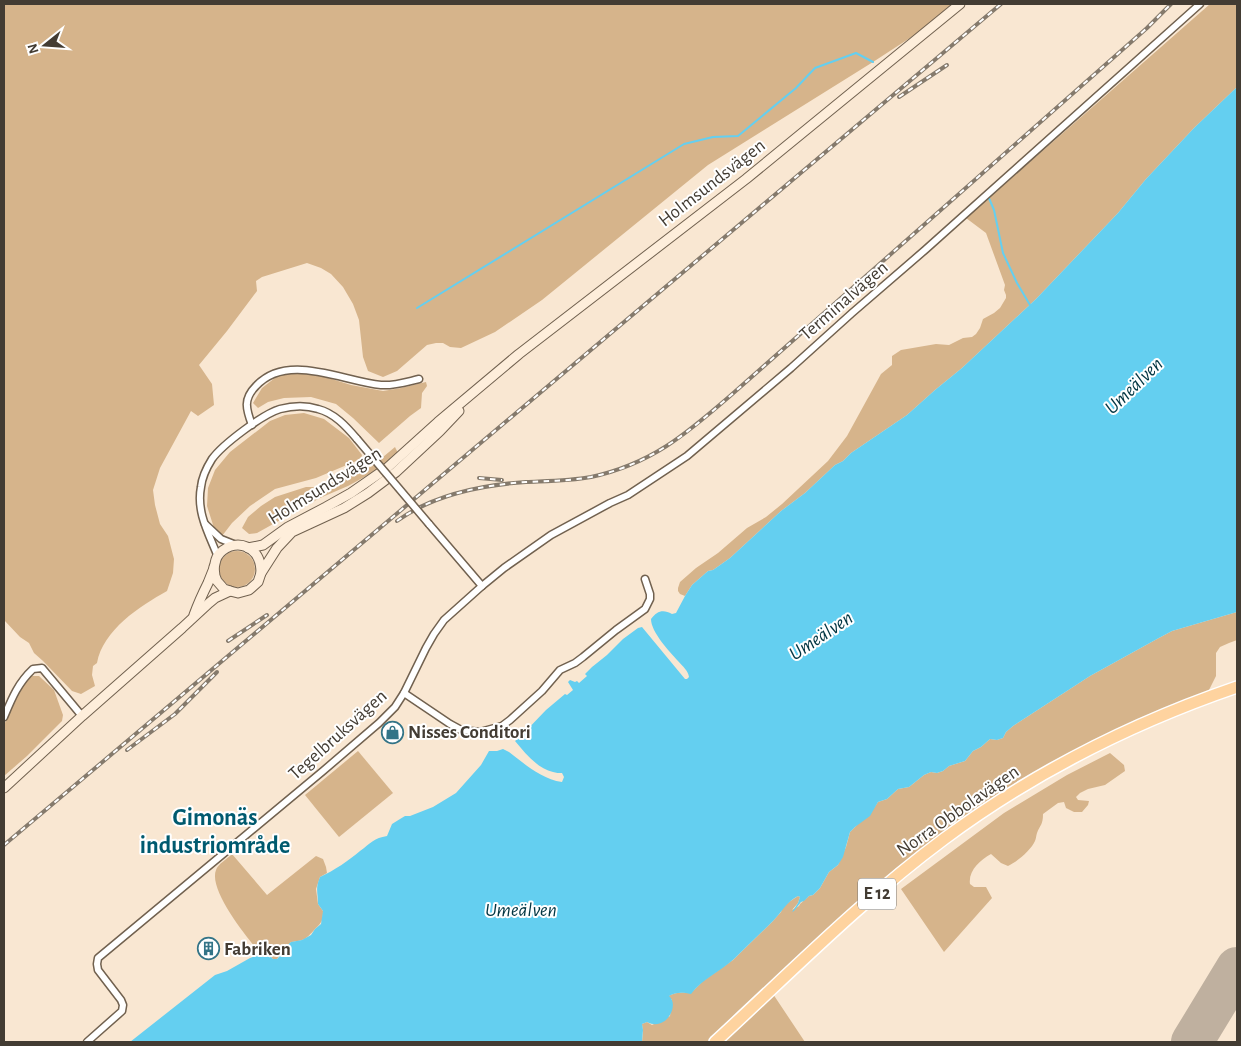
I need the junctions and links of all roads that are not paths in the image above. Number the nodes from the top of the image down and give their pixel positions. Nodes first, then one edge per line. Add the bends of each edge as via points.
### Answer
1 (960, 4) edge
2 (1200, 4) edge
3 (419, 379) dead end
4 (482, 384) junction
5 (252, 425) junction
6 (205, 524) junction
7 (237, 545) junction
8 (248, 548) junction
9 (218, 556) junction
10 (214, 567) junction
11 (261, 572) junction
12 (645, 579) dead end
13 (482, 586) junction
14 (230, 592) junction
15 (192, 619) junction
16 (1237, 687) edge
17 (404, 693) junction
18 (4, 716) edge
19 (82, 716) junction
20 (4, 788) edge
21 (87, 1042) edge
22 (715, 1042) edge

1 - 4 main road, Holmsundsvägen via 746,179
2 - 13 street, Terminalvägen via 925,250 687,456 633,492 552,535
3 - 5 street via 382,385 312,371 278,372 261,380 248,398 246,405
4 - 8 main road, Holmsundsvägen via 388,468 263,545
4 - 11 main road, Holmsundsvägen via 440,431 396,472 344,508 292,532
5 - 6 street via 219,451 208,467 200,487 200,508
5 - 13 street, bridge via 280,409 304,406 332,414 346,426
6 - 7 street via 221,539
6 - 9 street
7 - 8 main road
7 - 9 main road
8 - 11 main road via 259,558
9 - 10 main road, Holmsundsvägen
10 - 14 main road via 217,580
10 - 15 main road, Holmsundsvägen
11 - 14 main road, Holmsundsvägen via 258,582 249,590
12 - 17 street via 650,599 645,609 579,660 560,670 502,726 480,732 461,730
13 - 17 street, Tegelbruksvägen via 444,620
14 - 15 main road, Holmsundsvägen via 215,598
15 - 19 main road, Holmsundsvägen
16 - 22 highway, Norra Obbolavägen / E 12 via 1115,736 1003,798 894,879
17 - 21 street, Tegelbruksvägen via 395,707 330,766 98,958 98,970 123,1005 122,1011
18 - 19 street via 22,680 33,669 42,668
19 - 20 main road, Holmsundsvägen

